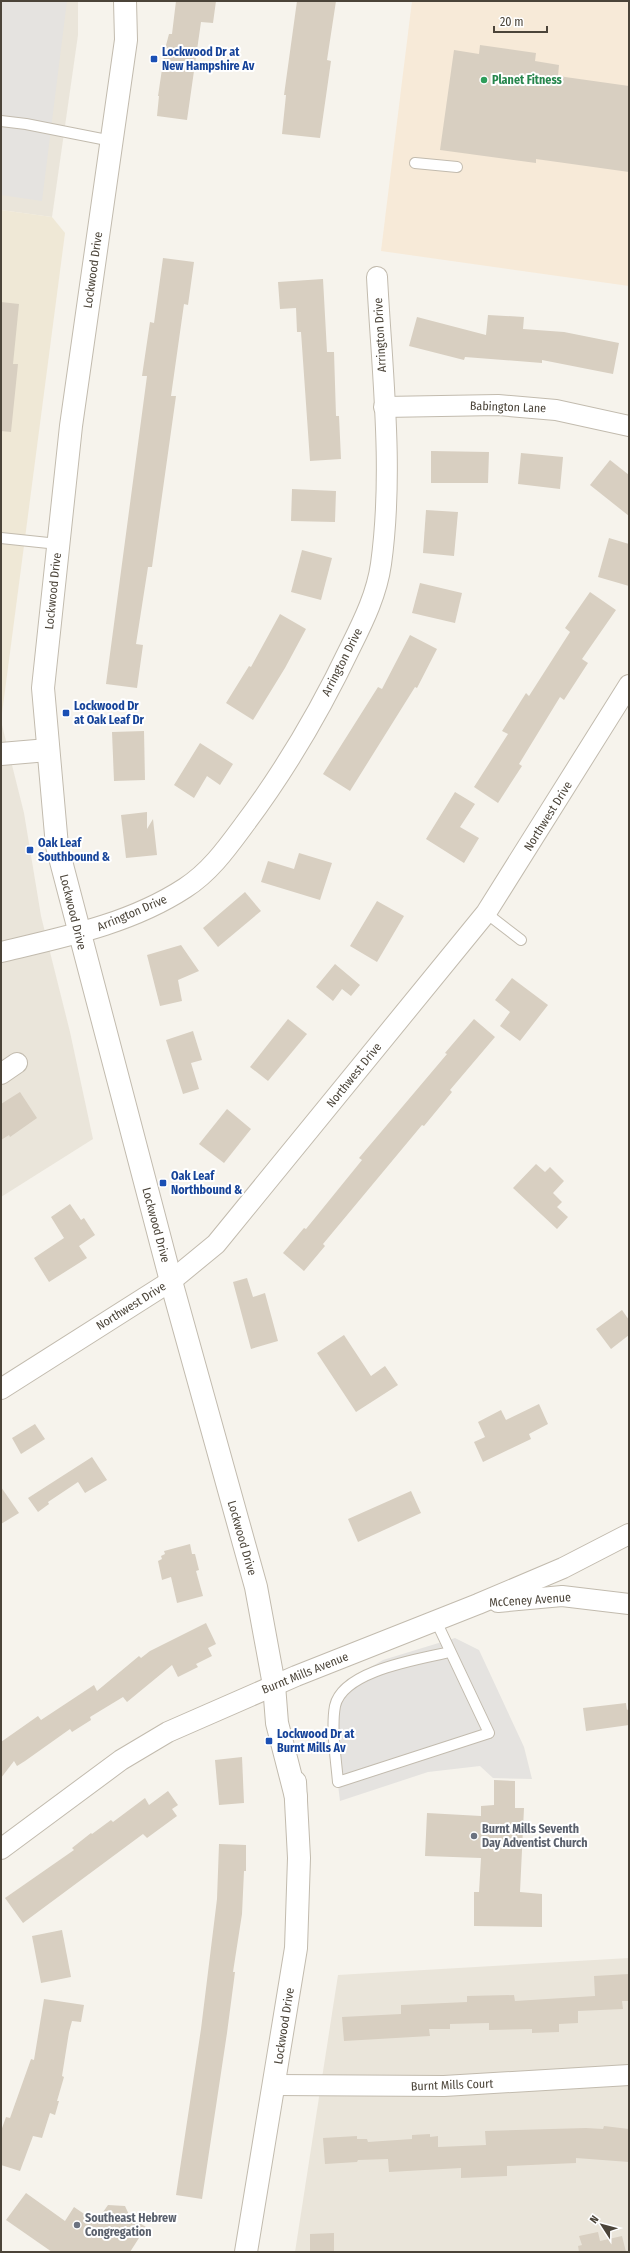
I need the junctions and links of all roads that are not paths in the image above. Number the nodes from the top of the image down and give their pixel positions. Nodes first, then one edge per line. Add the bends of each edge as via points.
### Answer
1 (125, 1) edge
2 (1, 121) edge
3 (112, 142) junction
4 (415, 163) dead end
5 (457, 167) dead end
6 (377, 277) dead end
7 (384, 407) junction
8 (629, 426) edge
9 (1, 538) edge
10 (58, 544) junction
11 (629, 685) edge
12 (48, 750) junction
13 (1, 754) edge
14 (486, 913) junction
15 (79, 934) junction
16 (521, 940) dead end
17 (1, 952) edge
18 (17, 1063) dead end
19 (1, 1074) edge
20 (171, 1281) junction
21 (1, 1389) edge
22 (629, 1534) edge
23 (478, 1604) junction
24 (629, 1604) edge
25 (436, 1621) junction
26 (450, 1652) junction
27 (274, 1685) junction
28 (1, 1849) edge
29 (629, 2075) edge
30 (275, 2086) junction
31 (246, 2252) edge

1 - 3 street, Lockwood Drive via 126,40
2 - 3 lane
3 - 10 street, Lockwood Drive via 71,426
4 - 5 lane
6 - 7 street, Arrington Drive
7 - 8 street, Babington Lane via 498,405 556,410
7 - 15 street, Arrington Drive via 387,494 381,566 368,611 334,683 276,781 216,862 186,888 156,904
9 - 10 lane
10 - 12 street, Lockwood Drive via 43,688
11 - 14 street, Northwest Drive
12 - 13 street
12 - 15 street, Lockwood Drive via 57,846
14 - 16 lane
14 - 20 street, Northwest Drive via 216,1244
15 - 17 street, Arrington Drive
15 - 20 street, Lockwood Drive
18 - 19 street
20 - 21 street, Northwest Drive
20 - 27 street, Lockwood Drive via 256,1587
22 - 23 street, Burnt Mills Avenue via 563,1568
23 - 24 street, McCeney Avenue via 562,1596
23 - 25 street, Burnt Mills Avenue
25 - 26 lane
25 - 27 street, Burnt Mills Avenue
26 - 26 lane via 388,1667 357,1680 342,1693 335,1705 338,1782 489,1733
27 - 28 street, Burnt Mills Avenue via 168,1732 121,1760
27 - 30 street, Lockwood Drive via 292,1721 299,1858 296,1948
29 - 30 street, Burnt Mills Court via 444,2086
30 - 31 street, Lockwood Drive

